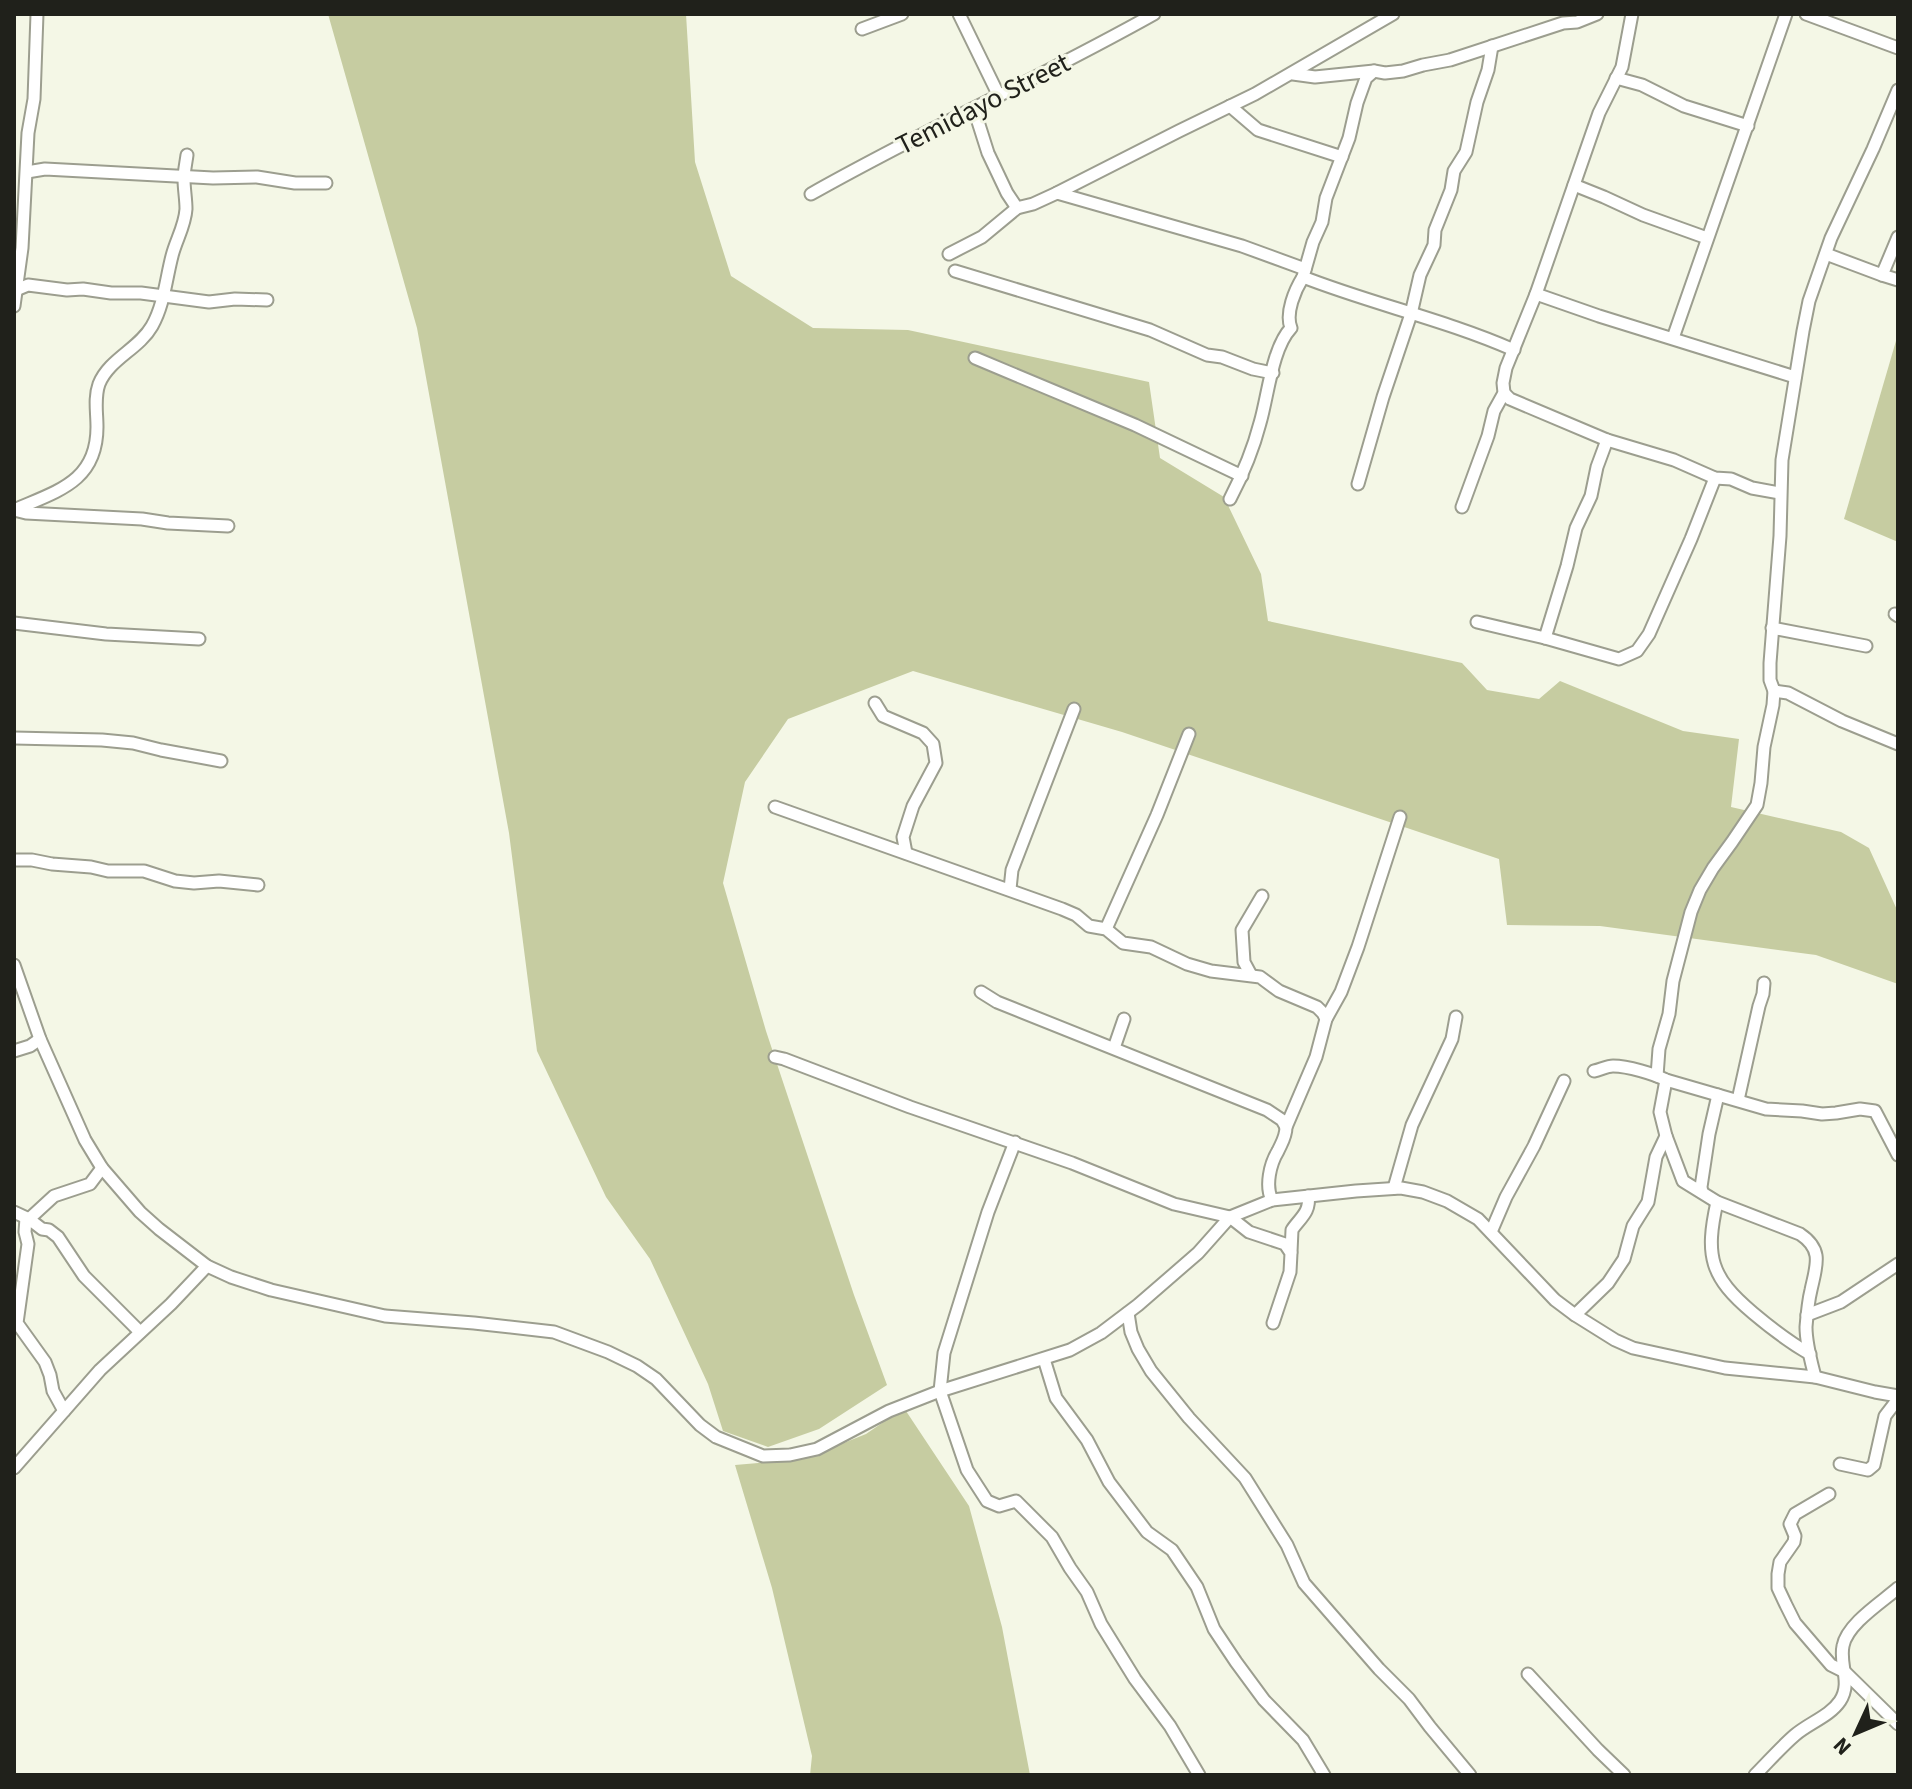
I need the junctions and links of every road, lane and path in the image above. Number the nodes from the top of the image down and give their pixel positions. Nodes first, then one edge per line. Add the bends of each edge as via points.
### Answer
1 (37, 14) edge
2 (902, 14) edge
3 (959, 14) edge
4 (1154, 14) edge
5 (1393, 14) edge
6 (1597, 14) edge
7 (1632, 14) edge
8 (1786, 14) edge
9 (1806, 14) edge
10 (862, 29) dead end
11 (1492, 46) junction
12 (1898, 48) edge
13 (1374, 71) junction
14 (1293, 74) junction
15 (1616, 78) junction
16 (1898, 90) edge
17 (999, 96) junction
18 (1230, 106) junction
19 (974, 109) junction
20 (1748, 126) junction
21 (187, 155) dead end
22 (1342, 157) junction
23 (27, 172) junction
24 (184, 176) junction
25 (326, 183) dead end
26 (1574, 185) junction
27 (1057, 193) junction
28 (811, 194) dead end
29 (1017, 208) junction
30 (18, 230) edge
31 (1898, 237) edge
32 (1707, 238) junction
33 (949, 254) dead end
34 (1826, 254) junction
35 (955, 271) dead end
36 (1304, 273) junction
37 (18, 274) junction
38 (1882, 275) junction
39 (1898, 280) edge
40 (28, 285) junction
41 (16, 290) edge
42 (1536, 294) junction
43 (163, 296) junction
44 (267, 300) dead end
45 (14, 306) edge
46 (1411, 314) junction
47 (1673, 338) junction
48 (1514, 350) junction
49 (975, 358) dead end
50 (1273, 373) junction
51 (1795, 377) junction
52 (1504, 393) junction
53 (1607, 440) junction
54 (1242, 476) junction
55 (1715, 478) junction
56 (1358, 484) dead end
57 (1780, 493) junction
58 (1230, 499) dead end
59 (1462, 507) dead end
60 (228, 526) dead end
61 (1477, 622) dead end
62 (14, 623) edge
63 (1772, 628) junction
64 (1545, 638) junction
65 (199, 639) dead end
66 (1866, 646) dead end
67 (1774, 691) junction
68 (875, 703) dead end
69 (1074, 709) dead end
70 (1189, 734) dead end
71 (14, 738) edge
72 (1898, 744) edge
73 (221, 761) dead end
74 (775, 807) dead end
75 (1400, 817) dead end
76 (906, 853) junction
77 (14, 860) edge
78 (258, 885) dead end
79 (1010, 889) junction
80 (1262, 896) dead end
81 (1106, 929) junction
82 (14, 965) edge
83 (1251, 975) junction
84 (1764, 983) dead end
85 (981, 992) dead end
86 (1456, 1017) dead end
87 (1124, 1019) dead end
88 (1326, 1019) junction
89 (40, 1039) junction
90 (1114, 1048) junction
91 (14, 1051) edge
92 (775, 1057) dead end
93 (1594, 1071) dead end
94 (1662, 1078) junction
95 (1564, 1081) dead end
96 (1718, 1095) junction
97 (1738, 1100) junction
98 (1286, 1127) junction
99 (1666, 1136) junction
100 (1015, 1142) junction
101 (1898, 1155) edge
102 (102, 1168) junction
103 (1394, 1188) junction
104 (1702, 1192) junction
105 (1308, 1196) junction
106 (1272, 1200) junction
107 (1717, 1202) junction
108 (14, 1212) edge
109 (1230, 1217) junction
110 (28, 1218) junction
111 (1491, 1232) junction
112 (1291, 1253) junction
113 (1898, 1264) edge
114 (207, 1266) junction
115 (1128, 1313) junction
116 (1575, 1315) junction
117 (1807, 1315) junction
118 (1273, 1323) dead end
119 (140, 1332) junction
120 (1810, 1354) junction
121 (1044, 1359) junction
122 (1815, 1377) junction
123 (940, 1391) junction
124 (1898, 1397) edge
125 (64, 1411) junction
126 (1840, 1464) dead end
127 (14, 1468) edge
128 (1829, 1494) dead end
129 (1898, 1588) edge
130 (1845, 1672) junction
131 (1528, 1674) dead end
132 (1845, 1691) junction
133 (1865, 1692) junction
134 (1898, 1724) edge
135 (1199, 1775) edge
136 (1324, 1775) edge
137 (1470, 1775) edge
138 (1624, 1775) edge
139 (1755, 1775) edge

1 - 23 street
2 - 10 street
3 - 17 street
4 - 17 street, Temidayo Street
5 - 14 street
6 - 11 street
7 - 15 street
8 - 20 street
9 - 12 street
11 - 13 street via 1403,71
11 - 46 street via 1466,152 1454,171
13 - 14 street
13 - 22 street via 1363,85
14 - 18 street
15 - 20 street
15 - 26 street
16 - 34 street
17 - 19 street, Temidayo Street
18 - 22 street via 1258,130
18 - 27 street
19 - 28 street, Temidayo Street
19 - 29 street via 988,153
20 - 32 street
21 - 24 street
22 - 36 street
23 - 24 street
23 - 30 street
24 - 25 street
24 - 43 street via 184,220
26 - 32 street
26 - 42 street
27 - 29 street
27 - 36 street via 1242,246
29 - 33 street via 982,237
30 - 37 street
31 - 38 street
32 - 47 street
34 - 38 street
34 - 51 street via 1809,301
35 - 50 street
36 - 46 street
36 - 50 street
37 - 40 street
37 - 41 street
38 - 39 street
40 - 41 street
40 - 43 street
41 - 45 street
42 - 47 street
42 - 48 street
43 - 44 street via 209,302
43 - 60 street via 151,329 99,385 90,465 59,490 14,510
46 - 48 street
46 - 56 street
47 - 51 street
48 - 52 street
49 - 54 street
50 - 54 street
51 - 57 street
52 - 53 street
52 - 59 street
53 - 55 street
53 - 64 street
54 - 58 street
55 - 57 street
55 - 64 street via 1637,651 1619,659
57 - 63 street
61 - 64 street
62 - 65 street
63 - 66 street
63 - 67 street
67 - 72 street
67 - 94 street via 1757,805 1713,868 1691,912 1659,1049
68 - 76 street via 883,716 923,733 933,744 936,763 913,806 903,837
69 - 79 street via 1012,870
70 - 81 street
71 - 73 street via 133,743
74 - 76 street
75 - 88 street via 1366,927
76 - 79 street
77 - 78 street via 144,871 185,882
79 - 81 street
80 - 83 street via 1242,930 1244,962
81 - 83 street via 1123,943 1151,947 1187,964
82 - 89 street
83 - 88 street via 1317,1007
84 - 97 street
85 - 90 street
86 - 103 street via 1452,1039 1412,1125
87 - 90 street
88 - 98 street
89 - 91 street
89 - 102 street
90 - 98 street via 1274,1113
92 - 100 street
93 - 94 street via 1619,1066
94 - 96 street
94 - 99 street via 1660,1112
95 - 111 street
96 - 97 street
96 - 104 street
97 - 101 street via 1782,1111 1875,1111
98 - 106 street via 1271,1169
99 - 104 street via 1683,1181
99 - 116 street via 1656,1157 1648,1202 1633,1226 1624,1259
100 - 109 street via 1174,1204
100 - 123 street via 944,1353
102 - 110 street via 90,1184 54,1196
102 - 114 street via 140,1212
103 - 105 street
103 - 111 street via 1447,1201
104 - 107 street
105 - 106 street
105 - 112 street via 1303,1219 1292,1230
106 - 109 street
107 - 117 street via 1811,1243 1817,1259
107 - 120 street via 1711,1250 1726,1288 1774,1331
108 - 110 street
109 - 112 street via 1249,1232 1285,1244
109 - 115 street via 1198,1253
110 - 119 street via 58,1237 84,1276
110 - 125 street via 17,1323 45,1362
111 - 116 street
112 - 118 street
113 - 117 street via 1836,1305
114 - 119 street
114 - 123 street via 271,1290 385,1316 554,1332 637,1366 716,1437 763,1456 817,1449
115 - 121 street via 1070,1350
115 - 137 street via 1131,1332 1151,1371 1245,1478 1304,1583
116 - 122 street via 1633,1348 1725,1368
117 - 120 street
119 - 125 street
120 - 122 street
121 - 123 street
121 - 136 street via 1056,1398 1109,1482 1147,1532 1172,1550 1236,1662 1303,1740
122 - 124 street
123 - 135 street via 967,1470 987,1501 999,1506 1016,1501 1052,1537 1101,1624
124 - 126 street via 1885,1416 1874,1465 1868,1470
125 - 127 street
128 - 130 street via 1791,1518 1794,1542 1780,1562 1778,1588 1795,1623 1831,1665
129 - 130 street via 1848,1634 1843,1644
130 - 132 street
130 - 133 street
131 - 138 street
132 - 133 street
132 - 139 street via 1833,1709 1796,1734
133 - 134 street

